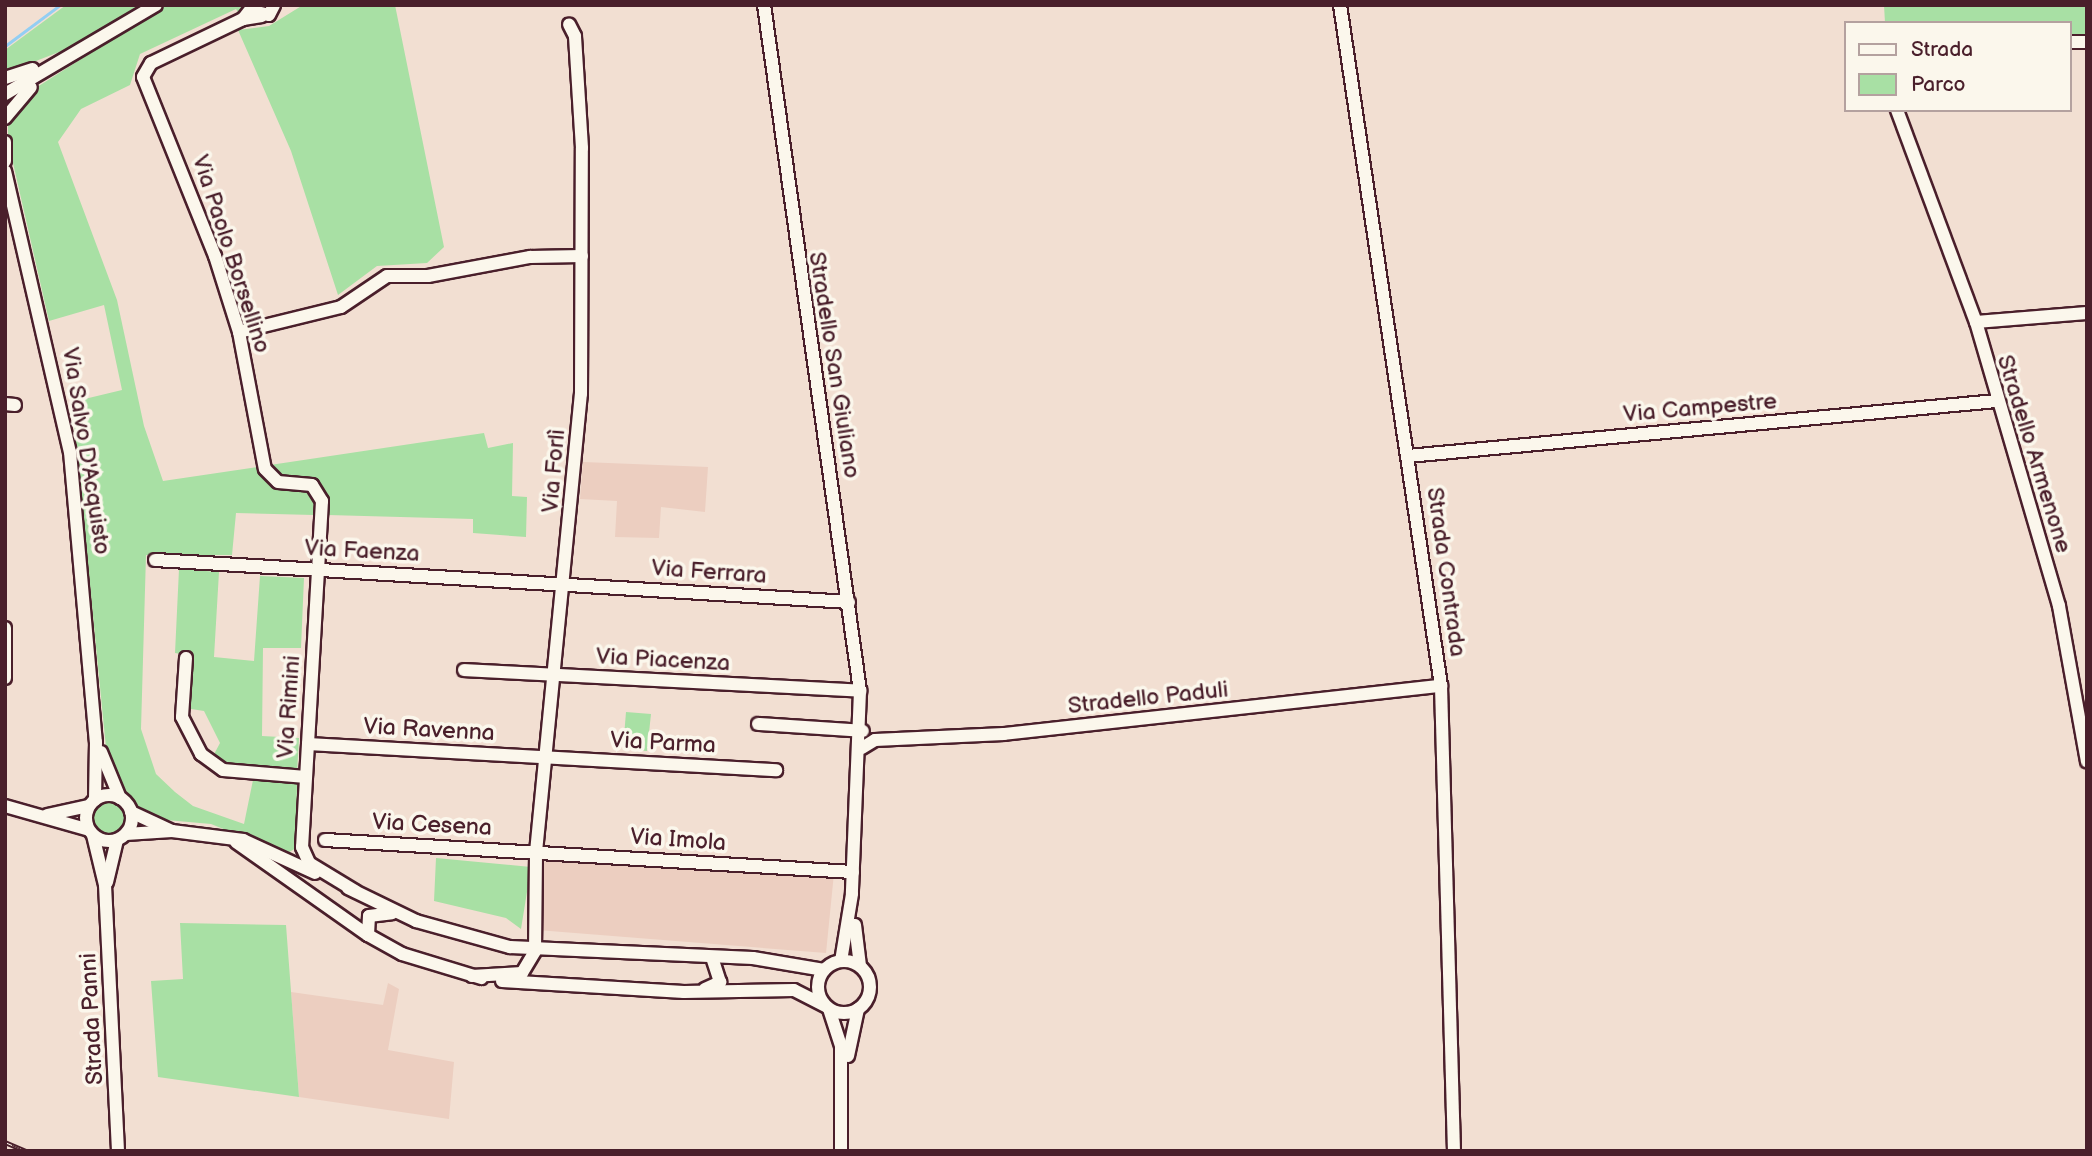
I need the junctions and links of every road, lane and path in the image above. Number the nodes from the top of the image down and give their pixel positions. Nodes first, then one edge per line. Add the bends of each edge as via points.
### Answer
1 (156, 5) edge
2 (274, 5) edge
3 (764, 5) edge
4 (1339, 5) edge
5 (257, 9) edge
6 (569, 24) dead end
7 (53, 65) junction
8 (5, 78) edge
9 (5, 94) edge
10 (1898, 112) edge
11 (5, 118) edge
12 (5, 142) edge
13 (5, 161) edge
14 (5, 171) edge
15 (582, 256) junction
16 (2087, 313) edge
17 (1976, 322) junction
18 (239, 332) junction
19 (1996, 401) junction
20 (1408, 456) junction
21 (155, 560) dead end
22 (318, 570) junction
23 (566, 584) junction
24 (849, 602) junction
25 (5, 628) edge
26 (186, 658) dead end
27 (464, 670) dead end
28 (556, 676) junction
29 (5, 678) edge
30 (1441, 685) junction
31 (860, 691) junction
32 (758, 724) dead end
33 (863, 731) junction
34 (96, 742) junction
35 (308, 744) junction
36 (862, 748) junction
37 (547, 758) junction
38 (2087, 762) edge
39 (776, 770) dead end
40 (306, 777) junction
41 (120, 798) junction
42 (92, 803) junction
43 (5, 806) edge
44 (131, 812) junction
45 (47, 815) junction
46 (172, 831) junction
47 (91, 833) junction
48 (121, 837) junction
49 (235, 840) junction
50 (325, 840) dead end
51 (302, 847) junction
52 (536, 852) junction
53 (282, 858) junction
54 (853, 883) junction
55 (105, 886) junction
56 (355, 891) junction
57 (406, 916) junction
58 (534, 928) junction
59 (368, 935) junction
60 (510, 947) junction
61 (535, 950) junction
62 (605, 954) junction
63 (712, 958) junction
64 (841, 961) junction
65 (860, 966) junction
66 (824, 970) junction
67 (472, 976) junction
68 (684, 992) junction
69 (827, 1007) junction
70 (858, 1009) junction
71 (117, 1151) edge
72 (845, 1151) edge
73 (1454, 1151) edge

1 - 7 street
2 - 5 street
3 - 24 street, Stradello San Giuliano
4 - 20 street, Strada Contrada
5 - 18 street, Via Paolo Borsellino via 143,73 194,194
6 - 15 street, Via Forlì via 576,49
7 - 8 street
7 - 9 street
7 - 11 street via 48,77 16,98
10 - 17 street, Stradello Armenone
12 - 13 street
14 - 34 street, Via Salvo D'Acquisto via 70,452
15 - 18 street via 387,276 341,307
15 - 23 street, Via Forlì via 581,394
16 - 17 street
17 - 19 street, Stradello Armenone
18 - 22 street, Via Paolo Borsellino via 265,469 278,482 307,483 322,501
19 - 20 street, Via Campestre
19 - 38 street, Stradello Armenone via 2063,624
20 - 30 street, Strada Contrada
21 - 22 street, Via Faenza
22 - 23 street, Via Faenza
22 - 35 street, Via Rimini
23 - 24 street, Via Ferrara
23 - 28 street, Via Forlì
24 - 31 street, Stradello San Giuliano
25 - 29 street
26 - 40 street via 183,717 201,754 223,770
27 - 28 street, Via Piacenza
28 - 31 street, Via Piacenza
28 - 37 street, Via Forlì
30 - 36 street, Stradello Paduli via 1004,734 875,740
30 - 73 street, Strada Contrada
31 - 33 street, Stradello San Giuliano
32 - 33 street
33 - 36 street, Stradello San Giuliano
34 - 41 street, Via Salvo D'Acquisto
34 - 42 street, Via Salvo D'Acquisto
35 - 37 street, Via Ravenna
35 - 40 street, Via Rimini
36 - 54 street, Stradello San Giuliano
37 - 39 street, Via Parma
37 - 52 street, Via Forlì
40 - 51 street, Via Rimini
41 - 42 street
41 - 44 street, Via Salvo D'Acquisto
42 - 45 street
42 - 47 street, Via Salvo D'Acquisto
43 - 45 street
44 - 46 street
44 - 48 street, Strada Panni
45 - 47 street
46 - 48 street
46 - 49 street
47 - 48 street
47 - 55 street, Strada Panni
48 - 55 street, Strada Panni
49 - 53 street
49 - 59 street
50 - 52 street, Via Cesena
51 - 53 street
51 - 56 street via 309,863
52 - 54 street, Via Imola via 817,872
52 - 58 street, Via Forlì
53 - 56 street
54 - 64 street, Stradello San Giuliano
54 - 65 street, Stradello San Giuliano
55 - 71 street, Strada Panni
56 - 57 street
57 - 59 street via 373,913
57 - 60 street
58 - 60 street via 526,939
58 - 61 street, Via Forlì
58 - 62 street via 551,946
59 - 67 street via 402,954
60 - 61 street
61 - 62 street
61 - 67 street via 522,973
62 - 63 street
63 - 66 street
63 - 68 street via 721,968 720,982
64 - 65 street
64 - 66 street
65 - 70 street via 870,986
66 - 69 street via 818,988
67 - 68 street
68 - 69 street via 794,990
69 - 70 street
69 - 72 street via 841,1045
70 - 72 street via 846,1075

